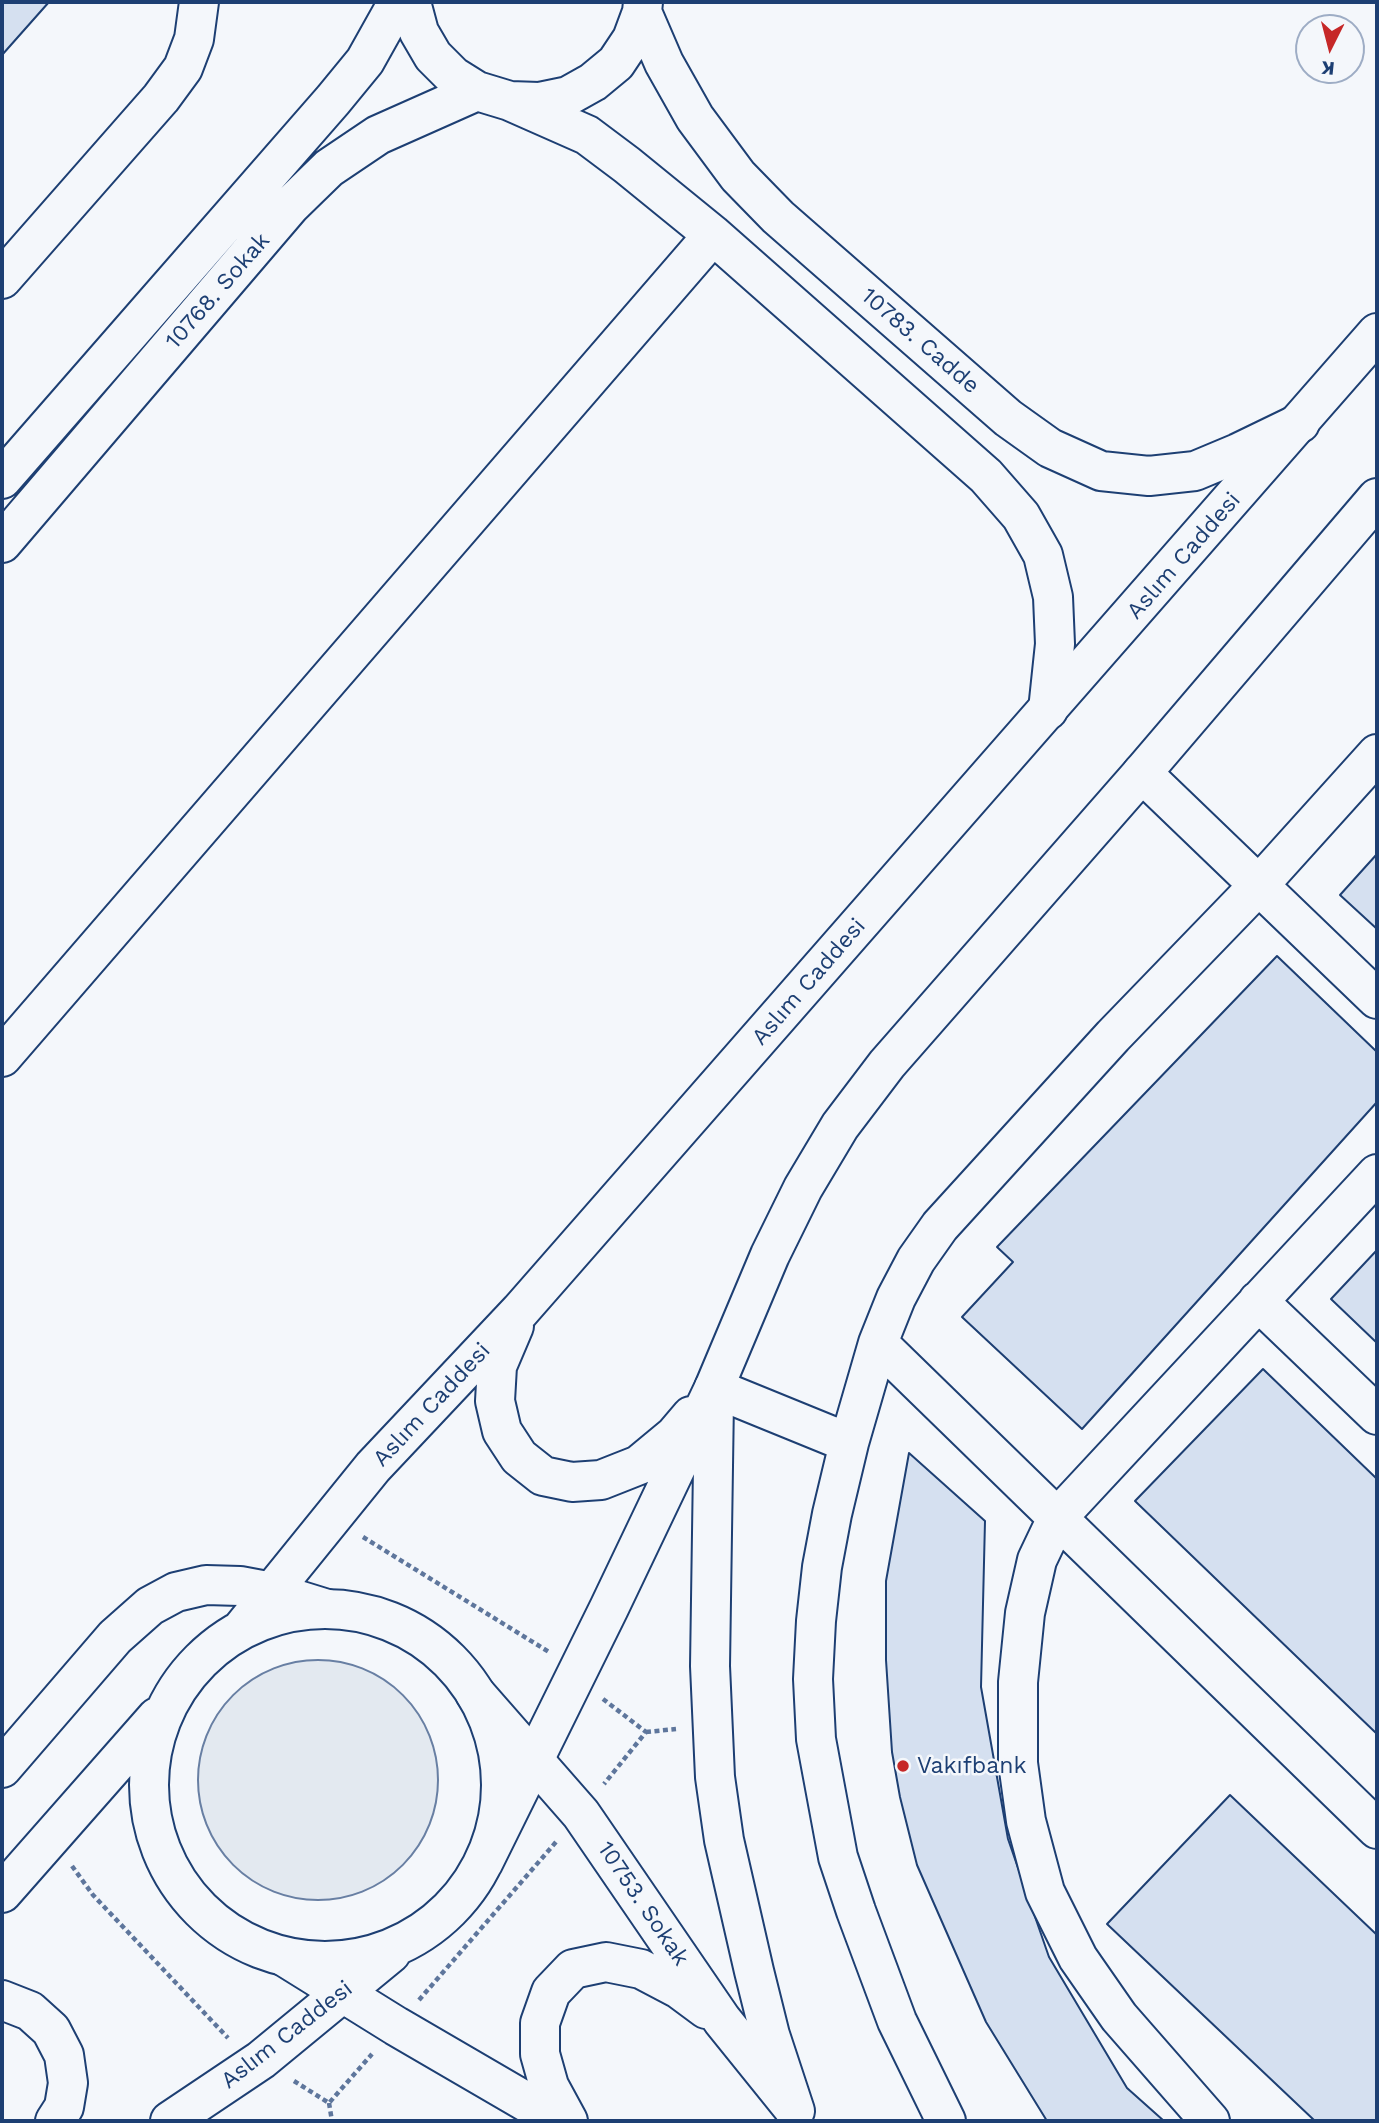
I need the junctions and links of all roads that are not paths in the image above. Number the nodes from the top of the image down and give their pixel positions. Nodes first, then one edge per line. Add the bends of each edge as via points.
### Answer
1 (199, 2) edge
2 (398, 2) edge
3 (411, 2) edge
4 (643, 7) edge
5 (493, 96) junction
6 (713, 235) junction
7 (2, 279) edge
8 (1377, 333) edge
9 (1302, 422) junction
10 (2, 479) edge
11 (1377, 498) edge
12 (2, 543) edge
13 (1048, 710) junction
14 (1377, 754) edge
15 (1142, 773) junction
16 (1258, 886) junction
17 (1377, 999) edge
18 (2, 1057) edge
19 (1377, 1174) edge
20 (1258, 1301) junction
21 (520, 1311) junction
22 (878, 1343) junction
23 (714, 1388) junction
24 (1377, 1415) edge
25 (849, 1443) junction
26 (1057, 1517) junction
27 (272, 1592) junction
28 (327, 1609) junction
29 (241, 1630) junction
30 (475, 1693) junction
31 (166, 1708) junction
32 (535, 1760) junction
33 (2, 1768) edge
34 (1377, 1829) edge
35 (483, 1863) junction
36 (2, 1893) edge
37 (401, 1944) junction
38 (285, 1957) junction
39 (342, 1993) junction
40 (2, 2000) edge
41 (722, 2020) junction
42 (799, 2116) edge
43 (55, 2121) edge
44 (170, 2121) edge
45 (559, 2121) edge
46 (568, 2121) edge
47 (946, 2121) edge
48 (1210, 2121) edge

1 - 7 main road via 194,38 183,68
2 - 10 main road, 10768. Sokak via 365,61 333,100
3 - 5 main road via 419,32 433,56 453,76
4 - 5 main road via 632,39 616,63 593,82 568,96 539,102
4 - 9 main road, 10783. Cadde via 664,62 695,118 738,176 809,245 1050,449 1101,471 1149,476 1195,471
5 - 6 main road via 587,135
5 - 12 main road, 10768. Sokak via 378,135 319,178 290,206
6 - 13 main road via 986,476 1021,516 1043,555 1053,597 1055,645
6 - 18 main road
8 - 9 main road, Aslım Caddesi
9 - 13 main road, Aslım Caddesi
11 - 15 main road
13 - 21 main road, Aslım Caddesi
14 - 16 main road
15 - 16 main road
15 - 23 main road via 887,1063 840,1126 786,1222
16 - 17 main road
16 - 22 main road via 940,1226 916,1260
19 - 20 main road
20 - 24 main road
20 - 26 main road
21 - 23 main road via 497,1366 495,1401 502,1432 519,1457 543,1476 572,1482 601,1480 639,1465 674,1436
21 - 27 main road, Aslım Caddesi via 373,1467
22 - 25 main road
22 - 26 main road
23 - 25 main road
23 - 32 main road
23 - 42 main road via 710,1665 715,1777 724,1840 754,1972 770,2035
25 - 47 main road via 822,1567 813,1679 816,1739 838,1857 860,1924 897,2021
26 - 34 main road
26 - 48 main road via 1037,1560 1025,1613 1018,1682 1018,1763 1026,1821 1045,1892 1077,1958 1119,2017
27 - 28 main road
27 - 29 main road, Aslım Caddesi
27 - 33 main road via 206,1586 176,1592 150,1605 115,1637
28 - 29 main road via 297,1611
28 - 30 main road via 356,1612 412,1632 457,1669
29 - 31 main road via 198,1661
30 - 32 main road, 10753. Sokak
30 - 35 main road via 494,1738 501,1777 500,1807
31 - 36 main road
31 - 38 main road via 155,1735 148,1792 152,1820 169,1867 188,1897 209,1918 240,1940
32 - 35 main road
32 - 41 main road, 10753. Sokak via 581,1814
35 - 37 main road via 449,1910
37 - 38 main road via 343,1960
37 - 39 main road, Aslım Caddesi
38 - 39 main road
39 - 44 main road, Aslım Caddesi via 261,2060
39 - 45 main road
40 - 43 main road via 37,2017 51,2030 64,2054 68,2083 64,2107
41 - 42 main road, 10753. Sokak
41 - 46 main road via 641,1969 606,1962 573,1969 551,1992 540,2023 540,2054 549,2086

